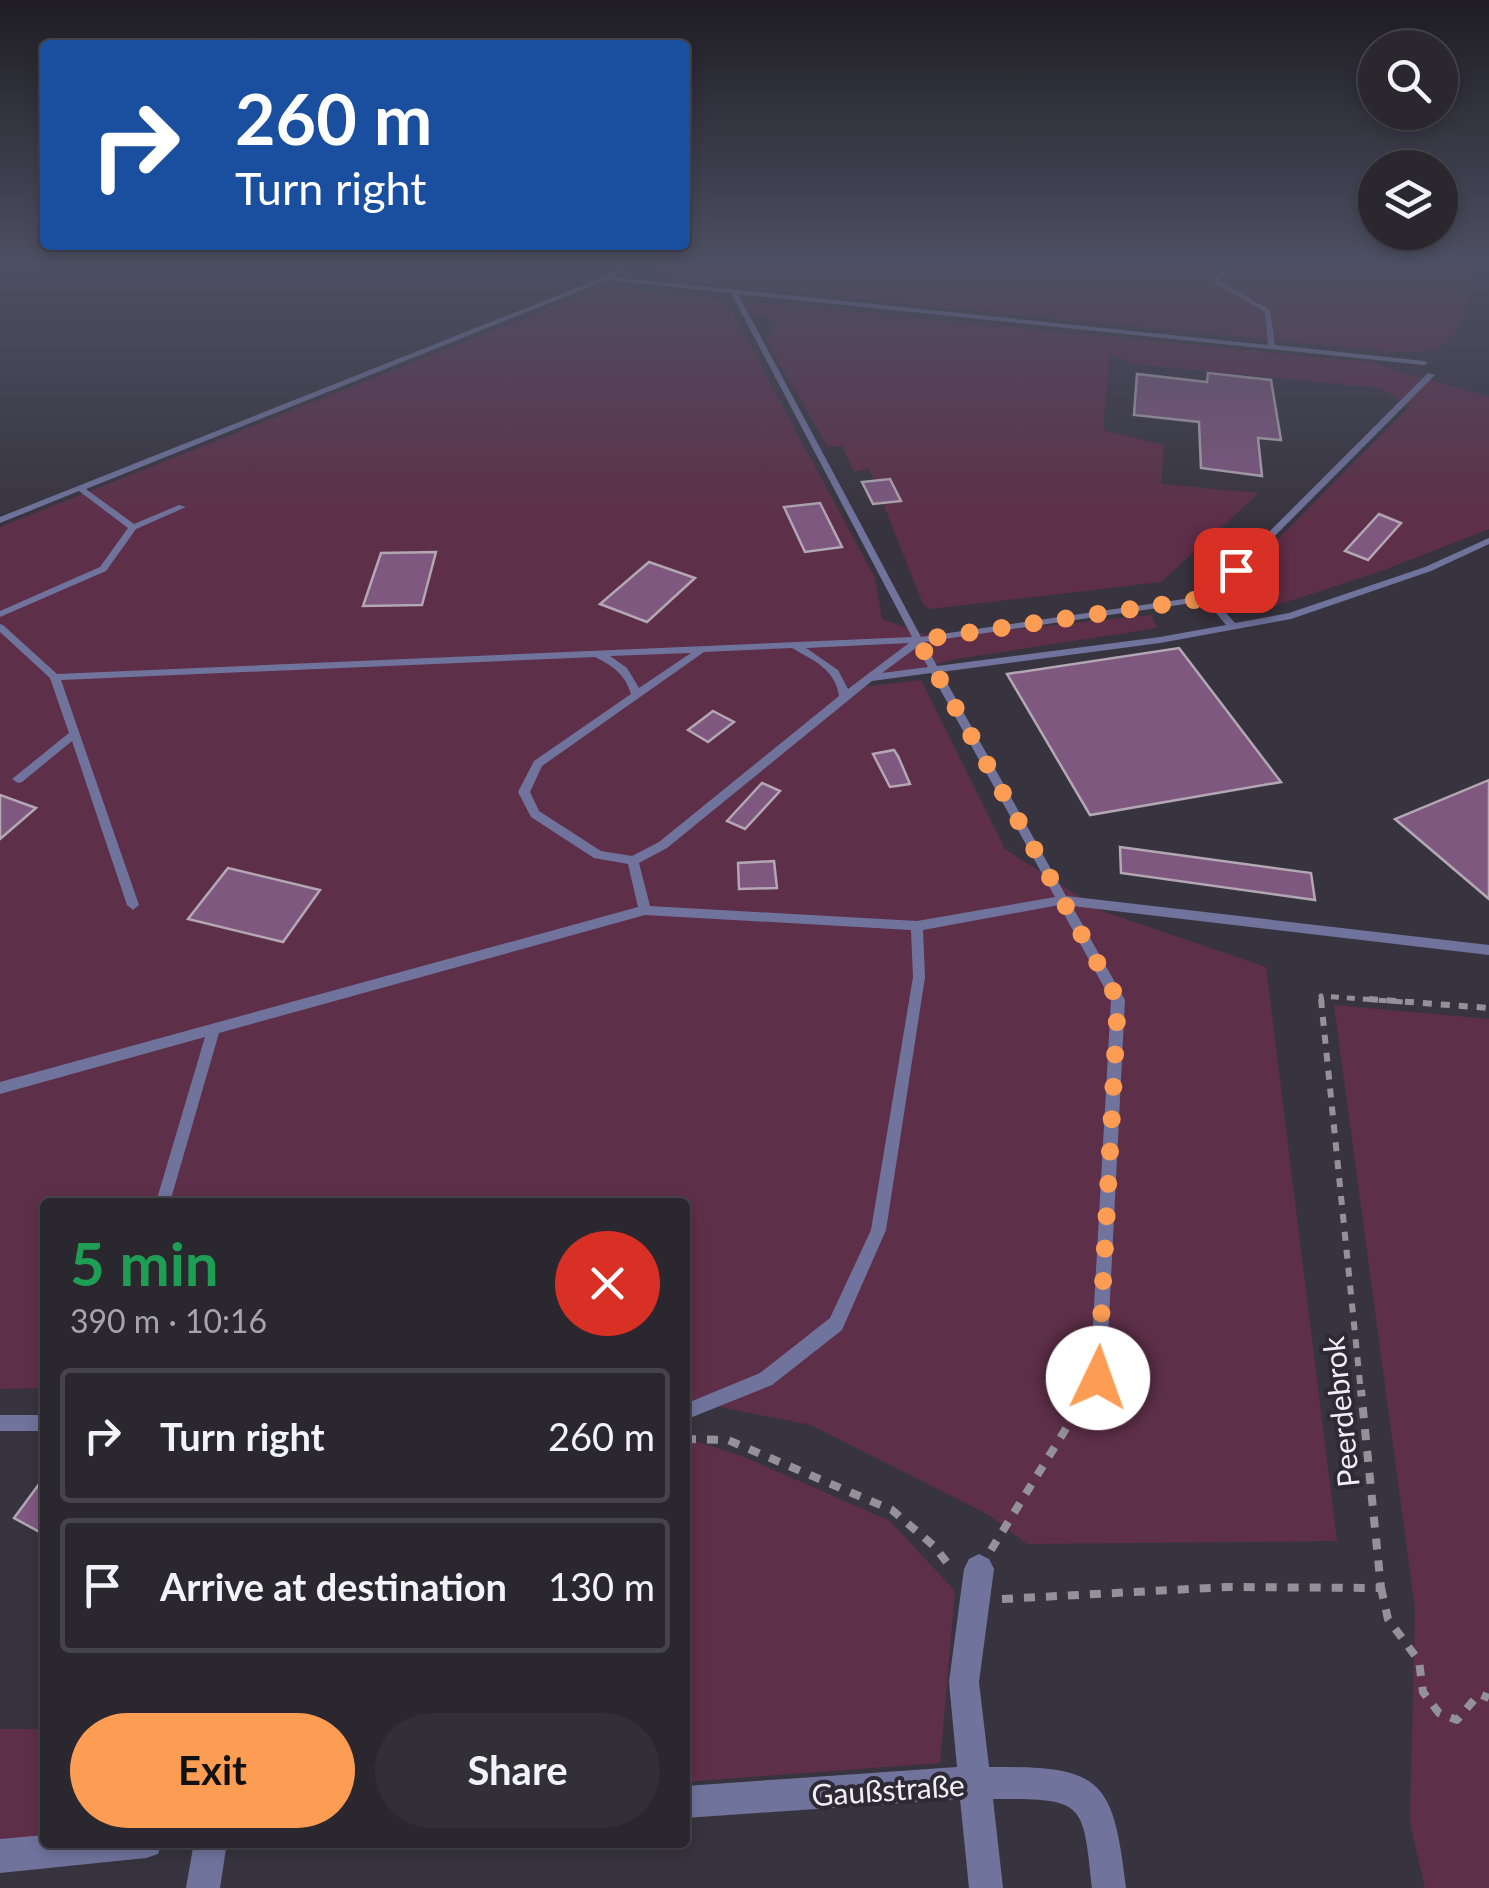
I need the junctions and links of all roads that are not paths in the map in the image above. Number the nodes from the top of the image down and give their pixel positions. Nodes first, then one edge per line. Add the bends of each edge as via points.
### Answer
1 (428, 349) edge
2 (763, 349) edge
3 (1300, 349) edge
4 (1424, 363) dead end
5 (1431, 374) dead end
6 (80, 488) junction
7 (182, 507) dead end
8 (0, 520) edge
9 (133, 527) junction
10 (1488, 543) edge
11 (1208, 598) junction
12 (0, 614) edge
13 (0, 627) edge
14 (1234, 628) junction
15 (918, 640) junction
16 (793, 645) junction
17 (701, 650) junction
18 (596, 654) junction
19 (936, 672) junction
20 (56, 676) junction
21 (869, 678) junction
22 (636, 695) junction
23 (844, 697) junction
24 (75, 733) junction
25 (18, 779) dead end
26 (633, 861) junction
27 (1064, 900) junction
28 (133, 905) dead end
29 (644, 910) junction
30 (916, 926) junction
31 (1489, 950) edge
32 (214, 1029) junction
33 (0, 1088) edge
34 (164, 1198) edge
35 (1098, 1378) road end
36 (690, 1410) edge
37 (0, 1423) edge
38 (40, 1423) edge
39 (977, 1585) road end
40 (976, 1783) junction
41 (690, 1802) edge
42 (83, 1848) edge
43 (210, 1848) edge
44 (0, 1856) edge
45 (203, 1888) edge
46 (986, 1888) edge
47 (1109, 1888) edge

1 - 6 lane
2 - 15 lane
3 - 4 lane
5 - 11 lane
6 - 8 lane
6 - 9 lane
7 - 9 lane
9 - 12 lane via 103,569
10 - 14 lane via 1291,616
11 - 14 lane
11 - 15 lane
13 - 20 lane
14 - 19 lane
15 - 16 lane
15 - 19 lane
15 - 21 lane
16 - 17 lane
16 - 23 lane via 832,668 844,683
17 - 18 lane
17 - 22 lane
18 - 20 lane
18 - 22 lane via 632,678
19 - 21 lane
19 - 27 lane
20 - 24 lane
21 - 23 lane
22 - 26 lane via 538,764 524,792 536,814 598,854
23 - 26 lane via 662,845
24 - 25 lane
24 - 28 lane
26 - 29 lane
27 - 30 lane
27 - 31 lane
27 - 35 lane via 1118,1000
29 - 30 lane
29 - 32 lane
30 - 36 lane via 919,977 878,1230 836,1324 766,1380
32 - 33 lane
32 - 34 lane
37 - 38 lane
39 - 40 street via 964,1682
40 - 41 street, Gaußstraße
40 - 46 street
40 - 47 street, Gaußstraße via 1056,1784 1088,1798
42 - 44 street
43 - 45 street

